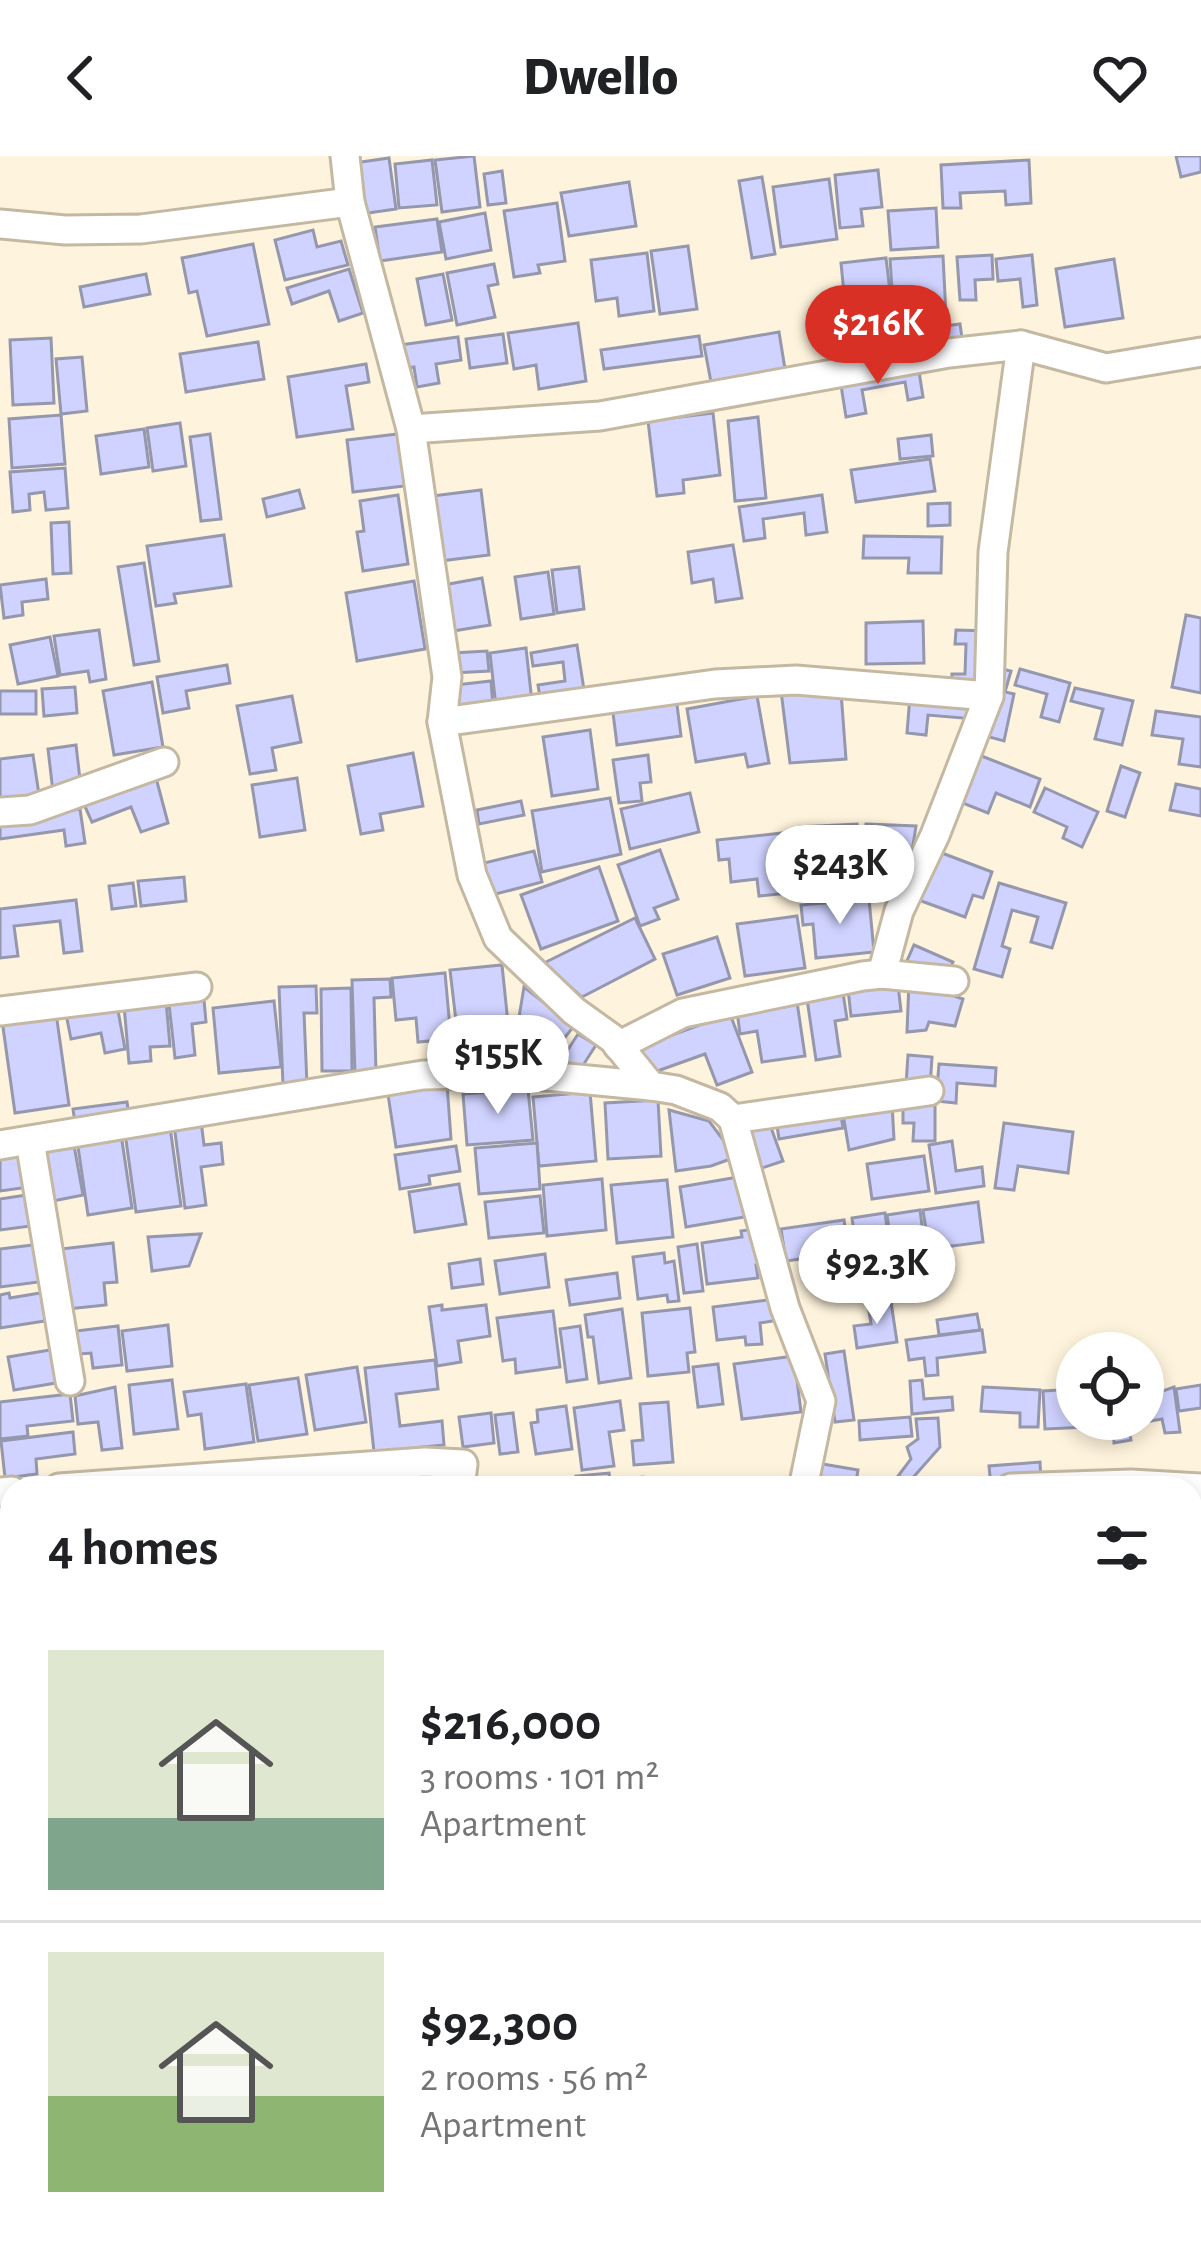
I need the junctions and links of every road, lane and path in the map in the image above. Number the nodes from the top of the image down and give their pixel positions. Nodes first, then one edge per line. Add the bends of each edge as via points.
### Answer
1 (345, 156) edge
2 (350, 202) junction
3 (0, 224) edge
4 (1021, 345) junction
5 (1201, 352) edge
6 (411, 429) junction
7 (989, 696) junction
8 (442, 722) junction
9 (164, 762) dead end
10 (0, 812) edge
11 (882, 974) junction
12 (954, 981) dead end
13 (197, 987) dead end
14 (0, 1011) edge
15 (618, 1046) junction
16 (650, 1086) junction
17 (928, 1090) dead end
18 (733, 1119) junction
19 (30, 1141) junction
20 (0, 1145) edge
21 (70, 1382) dead end
22 (227, 1476) edge
23 (462, 1476) edge
24 (805, 1476) edge

1 - 2 street
2 - 3 street via 141,229
2 - 6 street
4 - 5 street via 1106,368
4 - 6 street via 600,416
4 - 7 street via 993,552
6 - 8 street via 446,677
7 - 8 street via 796,680 715,683
7 - 11 street via 899,911
8 - 15 street via 472,875 498,938
9 - 10 street
11 - 12 street
11 - 15 street via 683,1013
13 - 14 street
15 - 16 street
16 - 18 street via 720,1107
16 - 19 street via 514,1073 423,1075
17 - 18 street
18 - 24 street via 785,1308 821,1401
19 - 20 street
19 - 21 street
22 - 23 street via 424,1462 463,1464

